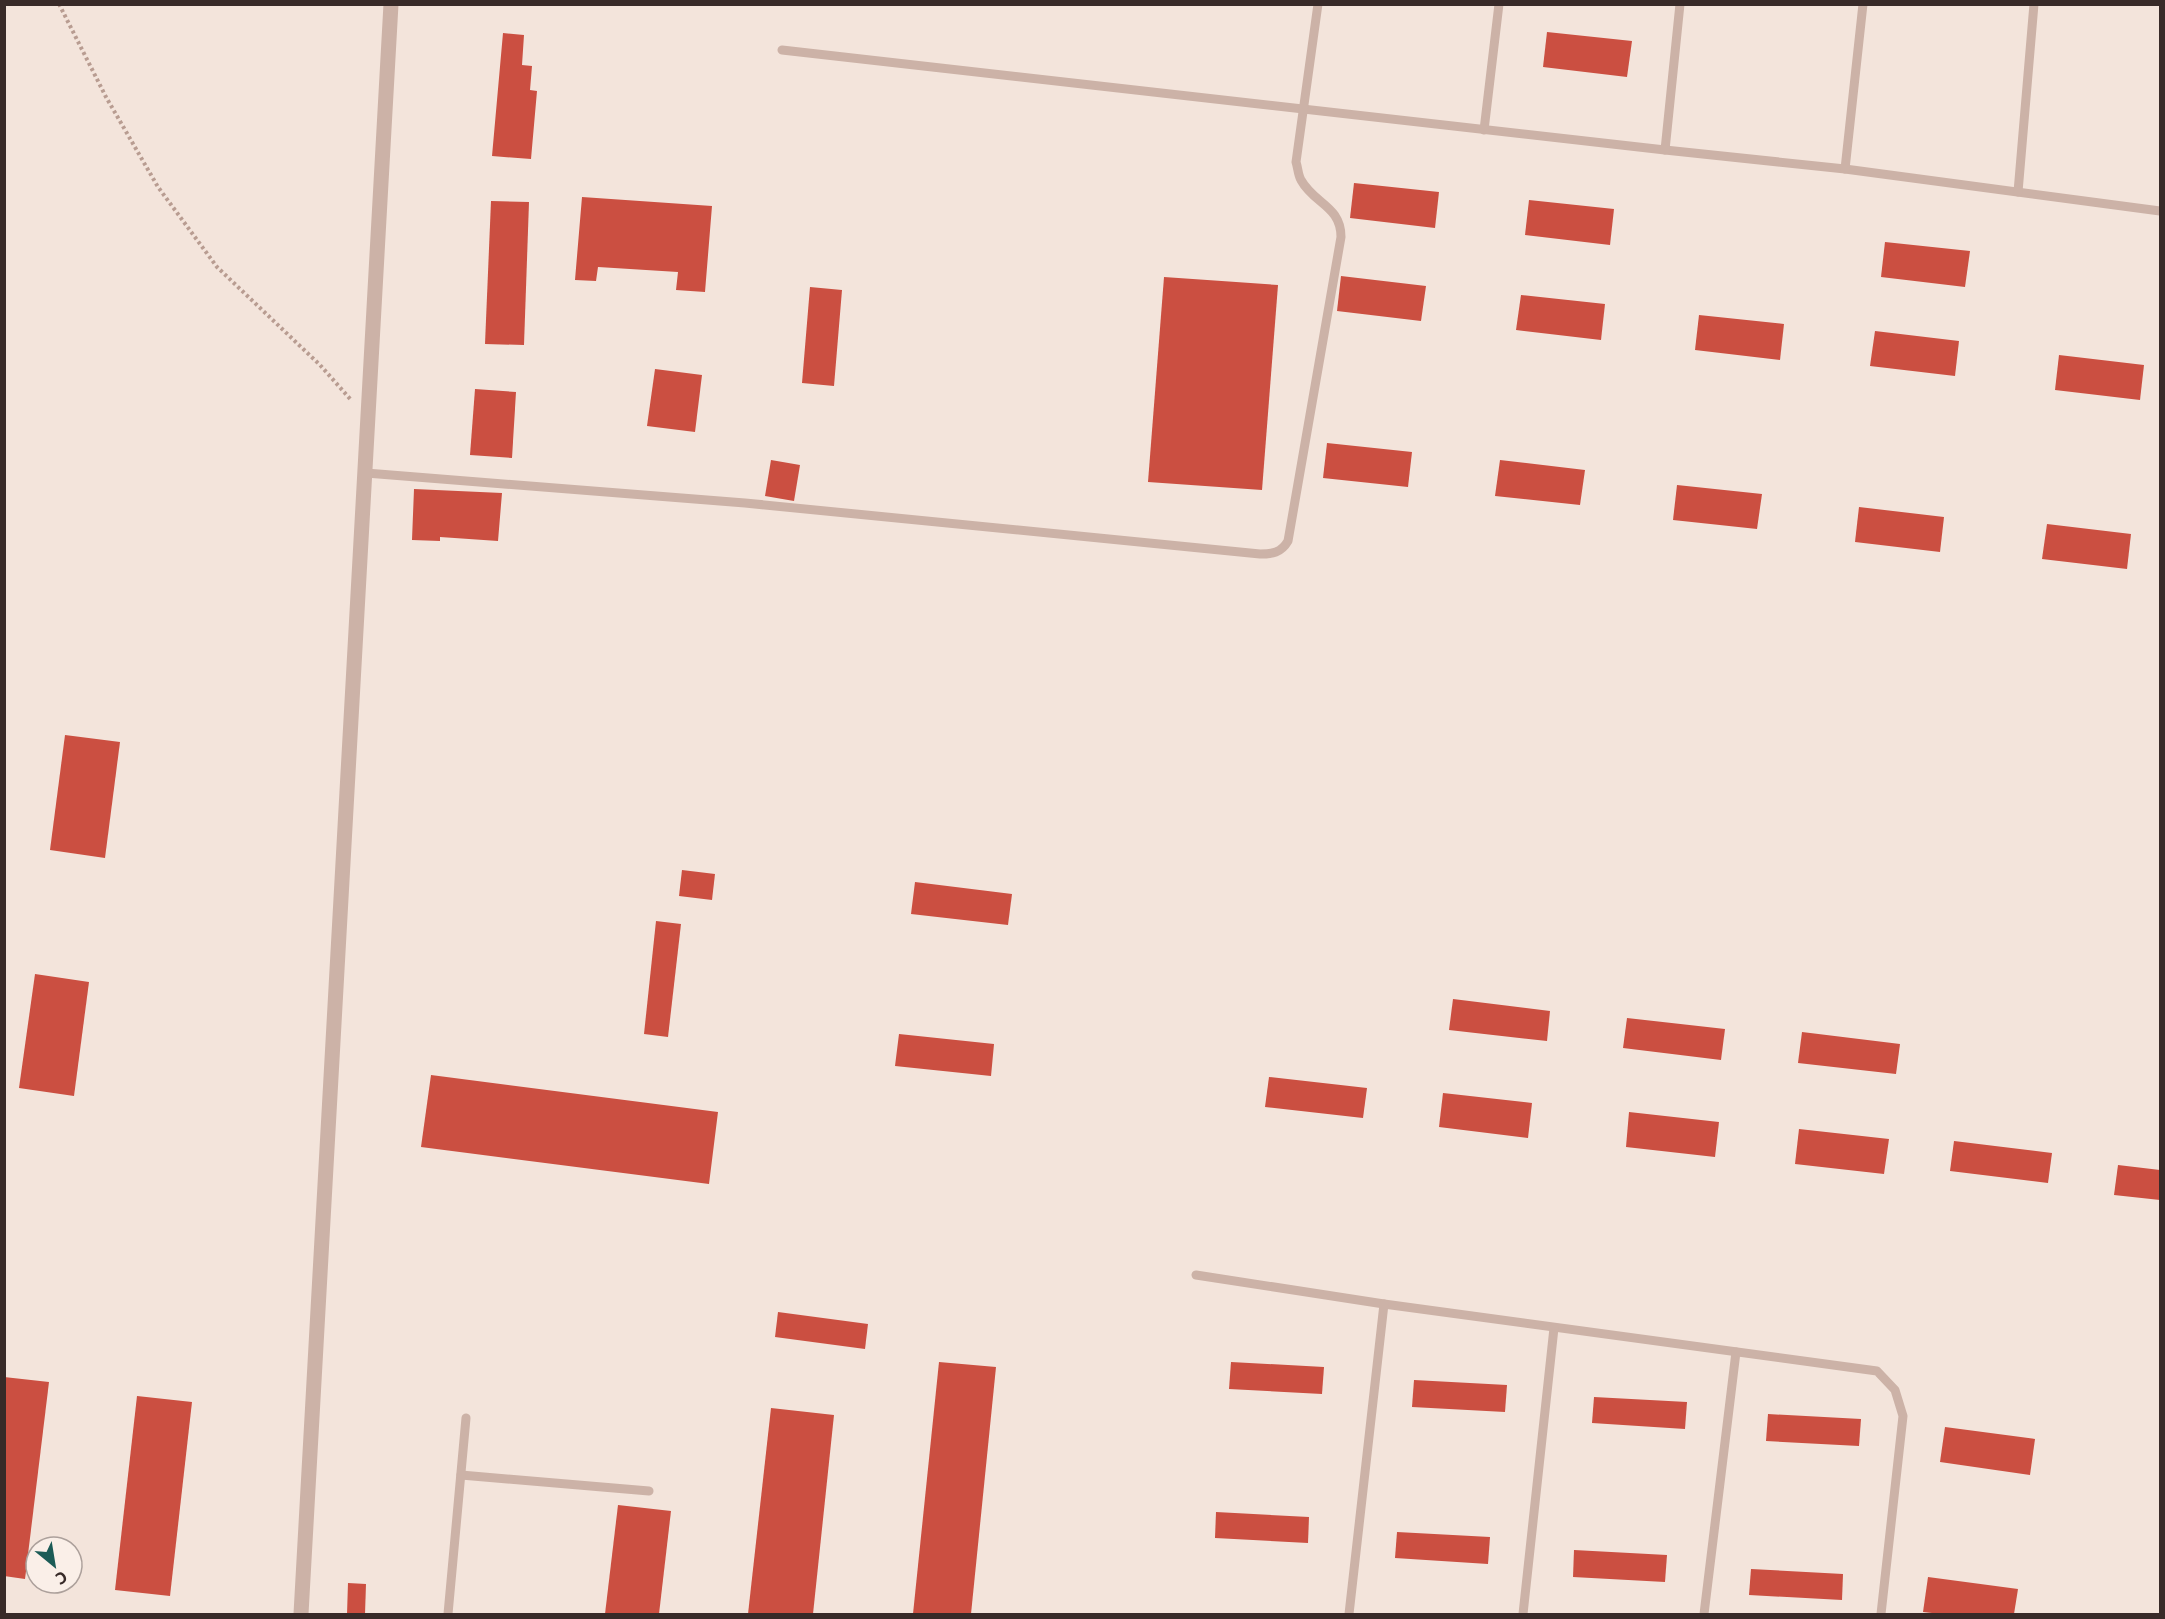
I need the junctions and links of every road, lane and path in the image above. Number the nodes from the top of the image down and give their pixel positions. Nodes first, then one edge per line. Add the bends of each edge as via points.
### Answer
1 (59, 4) edge
2 (392, 4) edge
3 (1318, 4) edge
4 (1499, 4) edge
5 (1680, 4) edge
6 (1863, 4) edge
7 (2034, 4) edge
8 (782, 50) dead end
9 (1305, 110) junction
10 (1484, 130) junction
11 (1665, 150) junction
12 (1845, 169) junction
13 (2019, 192) junction
14 (2160, 211) edge
15 (369, 418) junction
16 (366, 473) junction
17 (1196, 1275) dead end
18 (1384, 1304) junction
19 (1554, 1328) junction
20 (1736, 1352) junction
21 (466, 1418) dead end
22 (461, 1475) junction
23 (649, 1491) dead end
24 (301, 1614) edge
25 (448, 1614) edge
26 (1349, 1614) edge
27 (1523, 1614) edge
28 (1704, 1614) edge
29 (1881, 1614) edge

1 - 15 path via 158,187 210,258
2 - 15 street
3 - 9 lane
4 - 10 lane
5 - 11 lane
6 - 12 lane
7 - 13 lane
8 - 9 lane
9 - 10 lane
9 - 16 lane via 1296,162 1300,179 1310,194 1335,214 1341,237 1288,541 1273,554 745,503
10 - 11 lane
11 - 12 lane
12 - 13 lane
13 - 14 lane
15 - 16 street
16 - 24 street
17 - 18 lane
18 - 19 lane
18 - 26 lane
19 - 20 lane
19 - 27 lane
20 - 28 lane
20 - 29 lane via 1877,1371 1895,1390 1903,1416
21 - 22 lane
22 - 23 lane
22 - 25 lane

